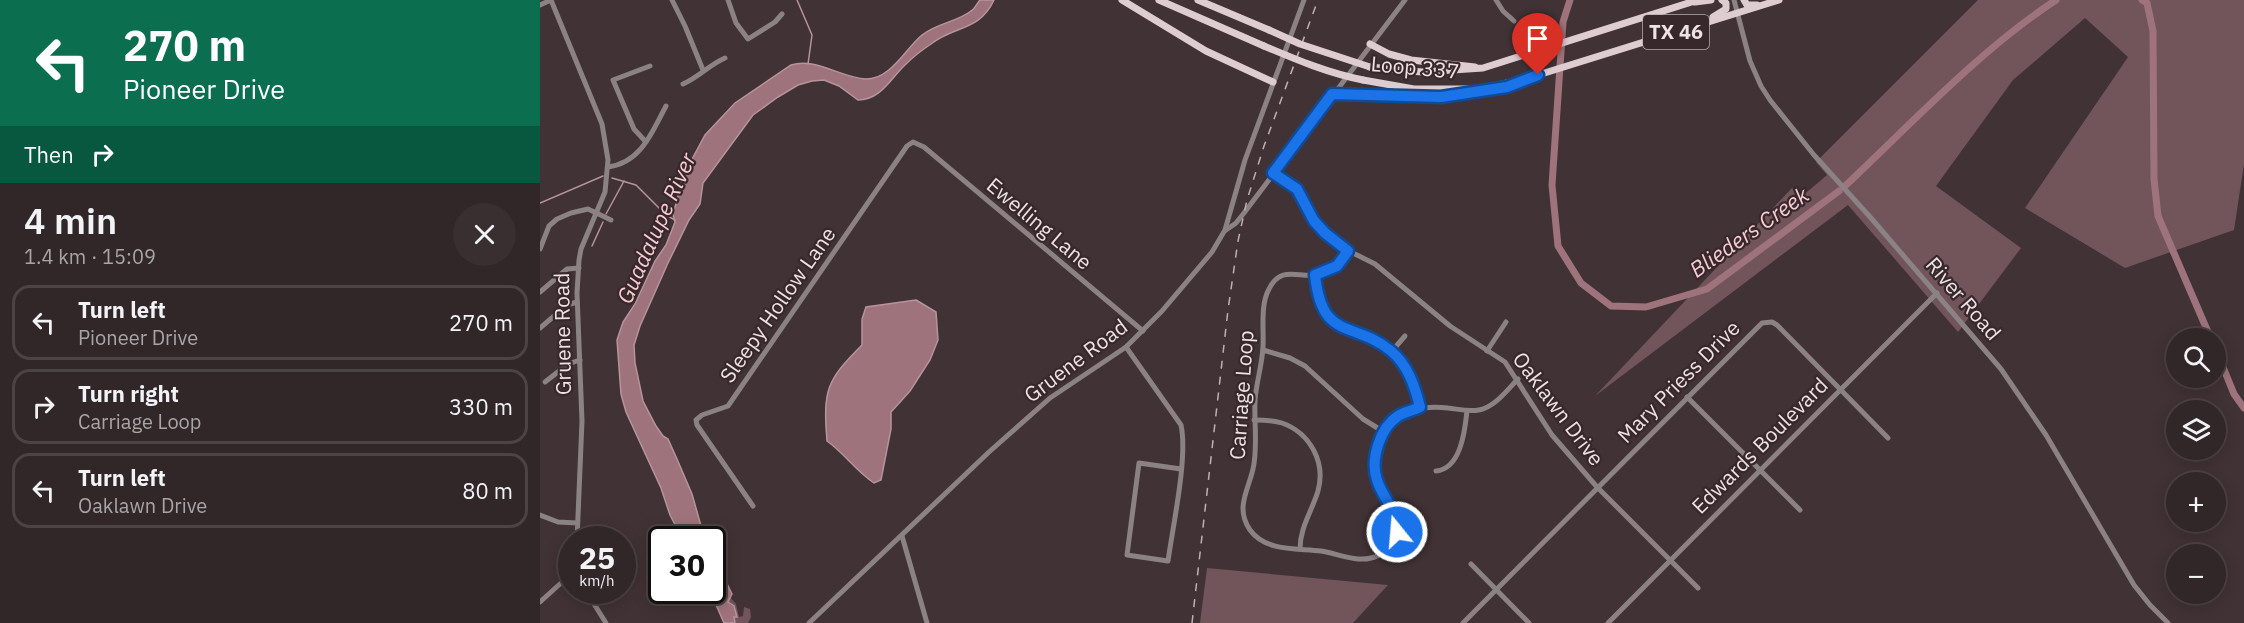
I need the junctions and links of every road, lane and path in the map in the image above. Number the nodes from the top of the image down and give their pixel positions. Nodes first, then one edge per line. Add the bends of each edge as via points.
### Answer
1 (551, 0) edge
2 (672, 0) edge
3 (728, 0) edge
4 (1122, 0) edge
5 (1159, 0) edge
6 (1198, 0) edge
7 (1304, 0) edge
8 (1405, 0) edge
9 (1496, 0) edge
10 (1698, 0) edge
11 (1711, 0) edge
12 (1722, 0) edge
13 (1734, 0) edge
14 (1744, 0) edge
15 (1779, 0) edge
16 (1689, 3) junction
17 (540, 4) edge
18 (1763, 5) junction
19 (1738, 13) junction
20 (782, 14) dead end
21 (1514, 21) dead end
22 (1701, 25) junction
23 (1370, 44) junction
24 (725, 58) dead end
25 (650, 66) dead end
26 (1483, 68) junction
27 (703, 70) junction
28 (1538, 75) junction
29 (1273, 82) junction
30 (683, 84) dead end
31 (1332, 94) junction
32 (666, 106) dead end
33 (915, 141) joint
34 (646, 142) junction
35 (608, 167) junction
36 (1273, 173) junction
37 (597, 213) junction
38 (611, 220) dead end
39 (1225, 230) junction
40 (540, 249) edge
41 (1348, 251) junction
42 (579, 268) junction
43 (1315, 275) junction
44 (540, 292) edge
45 (1937, 293) junction
46 (578, 302) junction
47 (1506, 322) dead end
48 (540, 328) edge
49 (1143, 331) junction
50 (1405, 336) dead end
51 (1126, 347) junction
52 (1263, 350) junction
53 (1392, 351) junction
54 (1487, 351) junction
55 (580, 360) junction
56 (1518, 379) junction
57 (545, 382) dead end
58 (1839, 389) junction
59 (1687, 397) junction
60 (1420, 407) junction
61 (1467, 411) junction
62 (1254, 420) junction
63 (1384, 432) junction
64 (1888, 438) dead end
65 (1180, 469) junction
66 (1760, 469) junction
67 (1436, 471) dead end
68 (1597, 488) junction
69 (753, 506) dead end
70 (1800, 510) dead end
71 (540, 515) edge
72 (577, 523) joint
73 (902, 536) junction
74 (1300, 549) junction
75 (1670, 560) junction
76 (1470, 564) dead end
77 (558, 586) edge
78 (1698, 588) dead end
79 (1496, 590) junction
80 (540, 602) edge
81 (594, 604) edge
82 (606, 623) edge
83 (809, 623) edge
84 (927, 623) edge
85 (1463, 623) edge
86 (1529, 623) edge
87 (1608, 623) edge
88 (2168, 623) edge

1 - 17 street
1 - 35 street, Gruene Road via 602,124
2 - 27 street
3 - 20 street via 735,24 748,39
4 - 29 main road via 1206,51
5 - 28 main road, Loop 337 / TX 46, bridge via 1337,75 1414,89 1462,90
6 - 26 main road, Loop 337 / TX 46, bridge via 1370,67 1422,72
7 - 29 street, Gruene Road
8 - 23 street
9 - 21 street
10 - 16 main road, Loop 337 / TX 46
11 - 16 main road
12 - 22 main road via 1726,9
13 - 19 street, River Road
14 - 18 main road via 1750,6
15 - 18 main road, Loop 337 / TX 46
16 - 26 main road, Loop 337 / TX 46
18 - 19 main road, Loop 337 / TX 46
19 - 22 main road, Loop 337 / TX 46
19 - 45 street, River Road via 1750,61 1770,100
22 - 28 main road, Loop 337 / TX 46
23 - 26 main road via 1411,60
23 - 31 street
24 - 27 street
25 - 34 street via 613,80 634,129
27 - 30 street
28 - 31 main road via 1507,87 1449,97
29 - 39 street, Gruene Road
31 - 36 street
32 - 34 street
33 - 49 street, Ewelling Lane
33 - 69 street, Sleepy Hollow Lane via 907,146 728,406 696,420
34 - 35 street via 634,158
35 - 37 street, Gruene Road
36 - 39 street via 1236,223
36 - 41 street, Oaklawn Drive via 1297,189 1314,221
37 - 38 street
37 - 40 street via 584,208 557,219 544,233
37 - 42 street, Gruene Road via 581,249
39 - 49 street, Gruene Road via 1212,252
41 - 43 street, Carriage Loop via 1337,266
41 - 54 street, Oaklawn Drive via 1375,264
42 - 44 street via 567,269
42 - 46 street, Gruene Road
43 - 52 street, Carriage Loop via 1284,275 1268,289
43 - 53 street via 1322,307 1331,319 1343,329 1375,340
45 - 58 street, Edwards Boulevard
45 - 88 street, River Road via 2014,386 2128,575
46 - 48 street via 567,305
46 - 55 street, Gruene Road
47 - 54 street
49 - 51 street, Gruene Road
50 - 53 street
51 - 65 street via 1181,425
51 - 73 street, Gruene Road via 1050,398
52 - 62 street, Carriage Loop
52 - 63 street via 1305,366
53 - 60 street via 1407,370
54 - 56 street, Oaklawn Drive via 1505,362
55 - 57 street
55 - 72 street, Gruene Road via 582,464
56 - 61 street via 1487,407
56 - 68 street, Oaklawn Drive via 1552,435
58 - 59 street, Mary Priess Drive via 1777,326 1768,322 1759,325
58 - 64 street
58 - 66 street, Edwards Boulevard
59 - 66 street
59 - 68 street, Mary Priess Drive
60 - 61 street
60 - 63 street via 1398,416
61 - 67 street via 1465,429 1451,465
62 - 74 street, Carriage Loop via 1255,458 1243,500 1244,517 1254,535 1264,542
62 - 74 street via 1280,422 1296,430 1316,455 1319,485 1304,522
63 - 74 street, Carriage Loop via 1375,466 1396,521 1396,536 1385,551 1369,559
65 - 65 street via 1139,463 1127,555 1168,561
66 - 70 street
66 - 75 street, Edwards Boulevard
68 - 75 street, Oaklawn Drive
68 - 79 street, Mary Priess Drive
71 - 72 street via 558,522
73 - 83 street, Gruene Road
73 - 84 street
75 - 78 street, Oaklawn Drive
75 - 87 street, Edwards Boulevard
76 - 79 street
77 - 80 street
79 - 85 street, Mary Priess Drive
79 - 86 street
81 - 82 street

